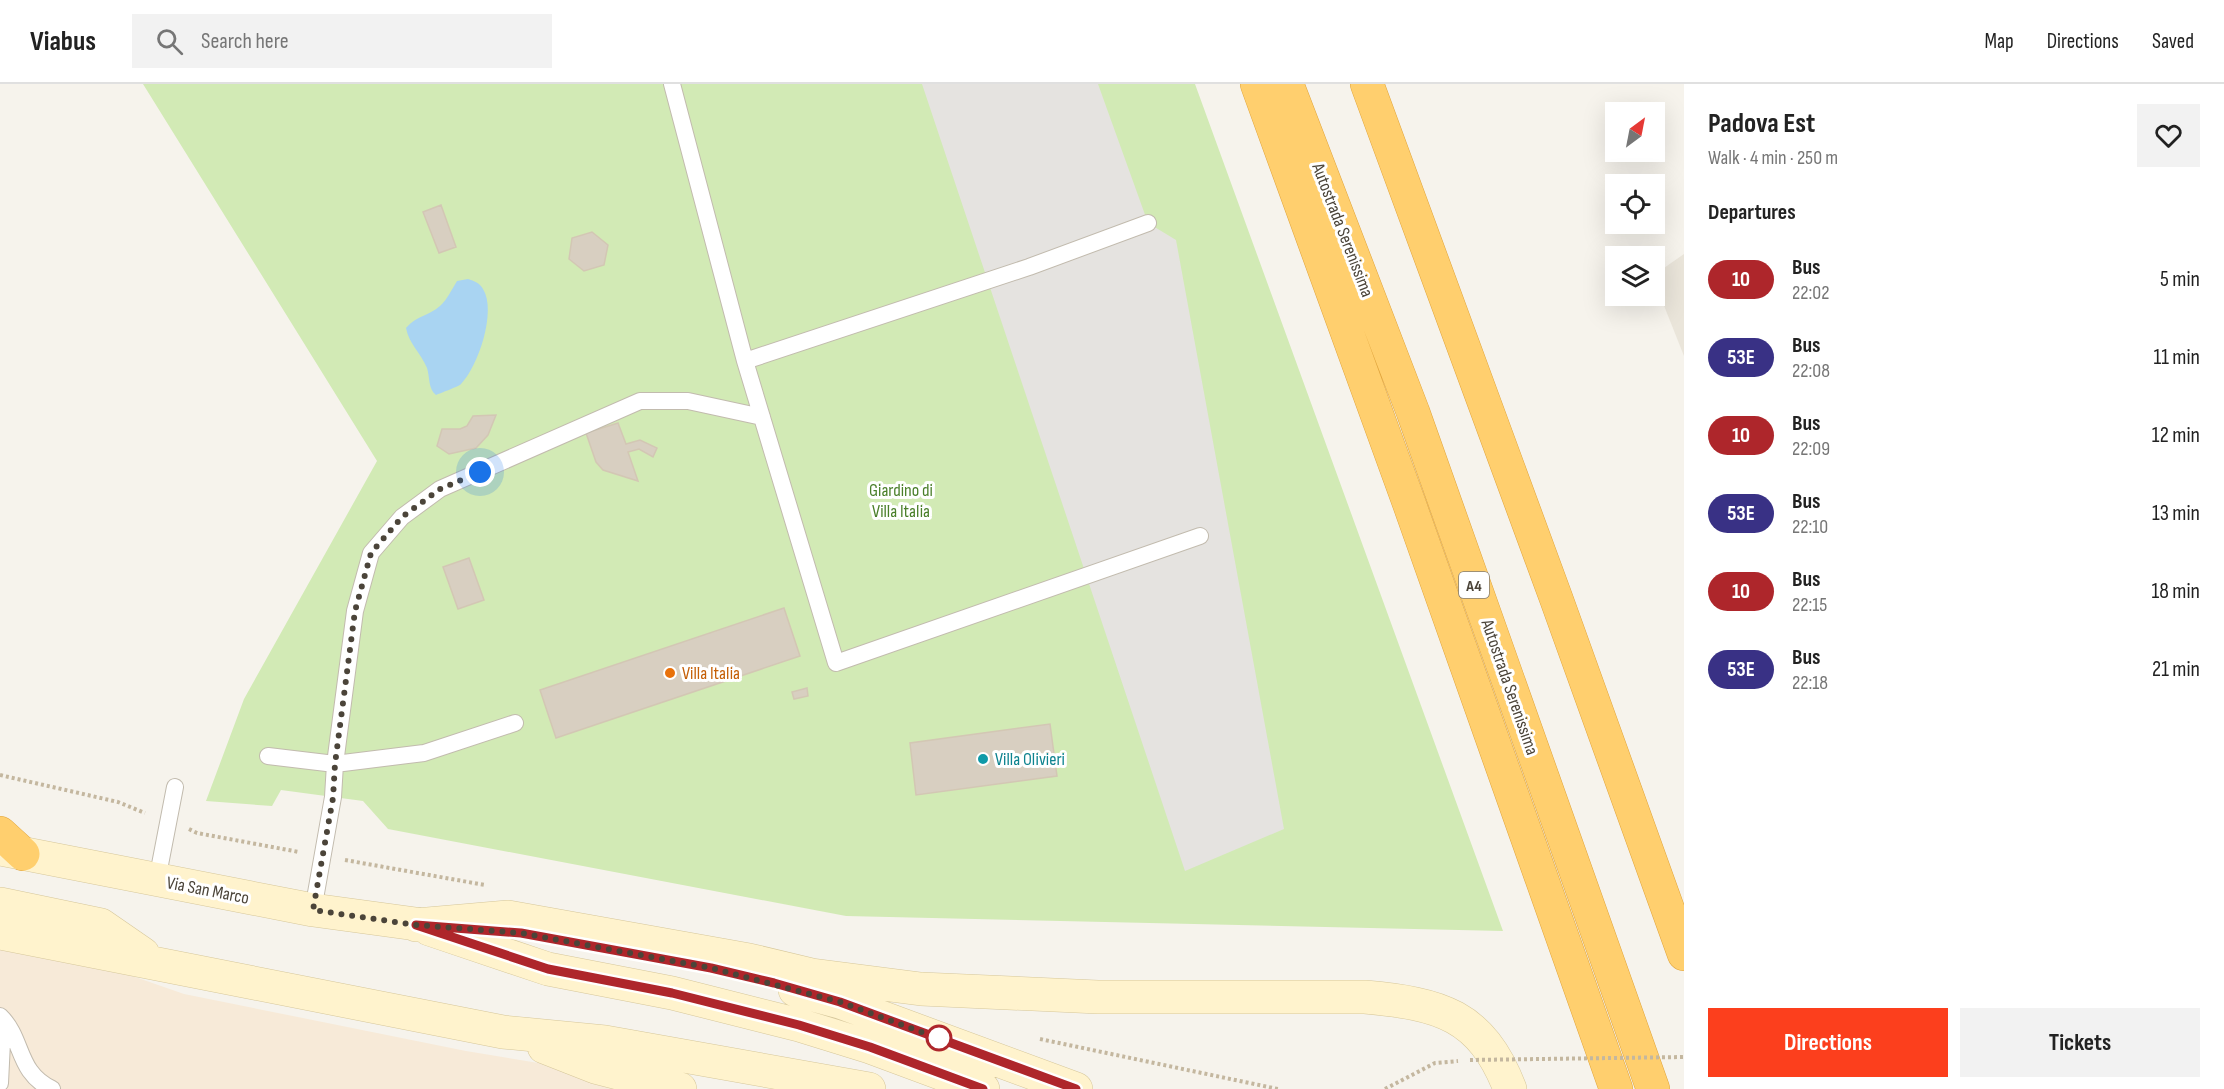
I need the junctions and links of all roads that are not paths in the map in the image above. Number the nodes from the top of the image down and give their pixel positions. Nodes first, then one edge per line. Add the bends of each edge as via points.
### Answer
1 (672, 84) edge
2 (1257, 84) edge
3 (1287, 84) edge
4 (1367, 84) edge
5 (1148, 223) dead end
6 (745, 361) junction
7 (762, 417) junction
8 (1200, 536) dead end
9 (515, 723) dead end
10 (268, 756) dead end
11 (335, 764) junction
12 (175, 787) dead end
13 (8, 845) edge
14 (157, 880) junction
15 (0, 904) edge
16 (313, 910) junction
17 (416, 925) junction
18 (0, 933) edge
19 (1684, 954) edge
20 (157, 963) junction
21 (0, 1016) edge
22 (0, 1032) edge
23 (503, 1032) junction
24 (0, 1083) edge
25 (52, 1089) edge
26 (680, 1089) edge
27 (869, 1089) edge
28 (983, 1089) edge
29 (1076, 1089) edge
30 (1510, 1089) edge
31 (1616, 1089) edge
32 (1653, 1089) edge

1 - 6 lane
2 - 31 highway
3 - 32 highway, Autostrada Serenissima / A4 via 1413,412
4 - 19 highway
5 - 6 lane via 1029,267
6 - 7 lane
7 - 8 lane via 836,663
7 - 11 lane via 688,401 640,402 440,489 402,517 371,553 355,611
9 - 11 lane via 424,753
10 - 11 lane
11 - 16 lane via 333,798
12 - 14 lane
13 - 14 main road, Via San Marco
14 - 16 main road, Via San Marco
15 - 20 main road via 101,925
16 - 17 main road, Via San Marco
17 - 28 main road via 548,969 672,993 799,1025
17 - 29 main road via 521,933 774,983 840,1002
17 - 30 main road via 508,917 812,975 921,989 1098,997 1365,997 1407,1001 1436,1007 1473,1030 1491,1049
18 - 20 main road
20 - 23 main road
21 - 25 lane via 23,1063 39,1083
22 - 24 lane
23 - 26 main road via 595,1066
23 - 27 main road via 605,1042

